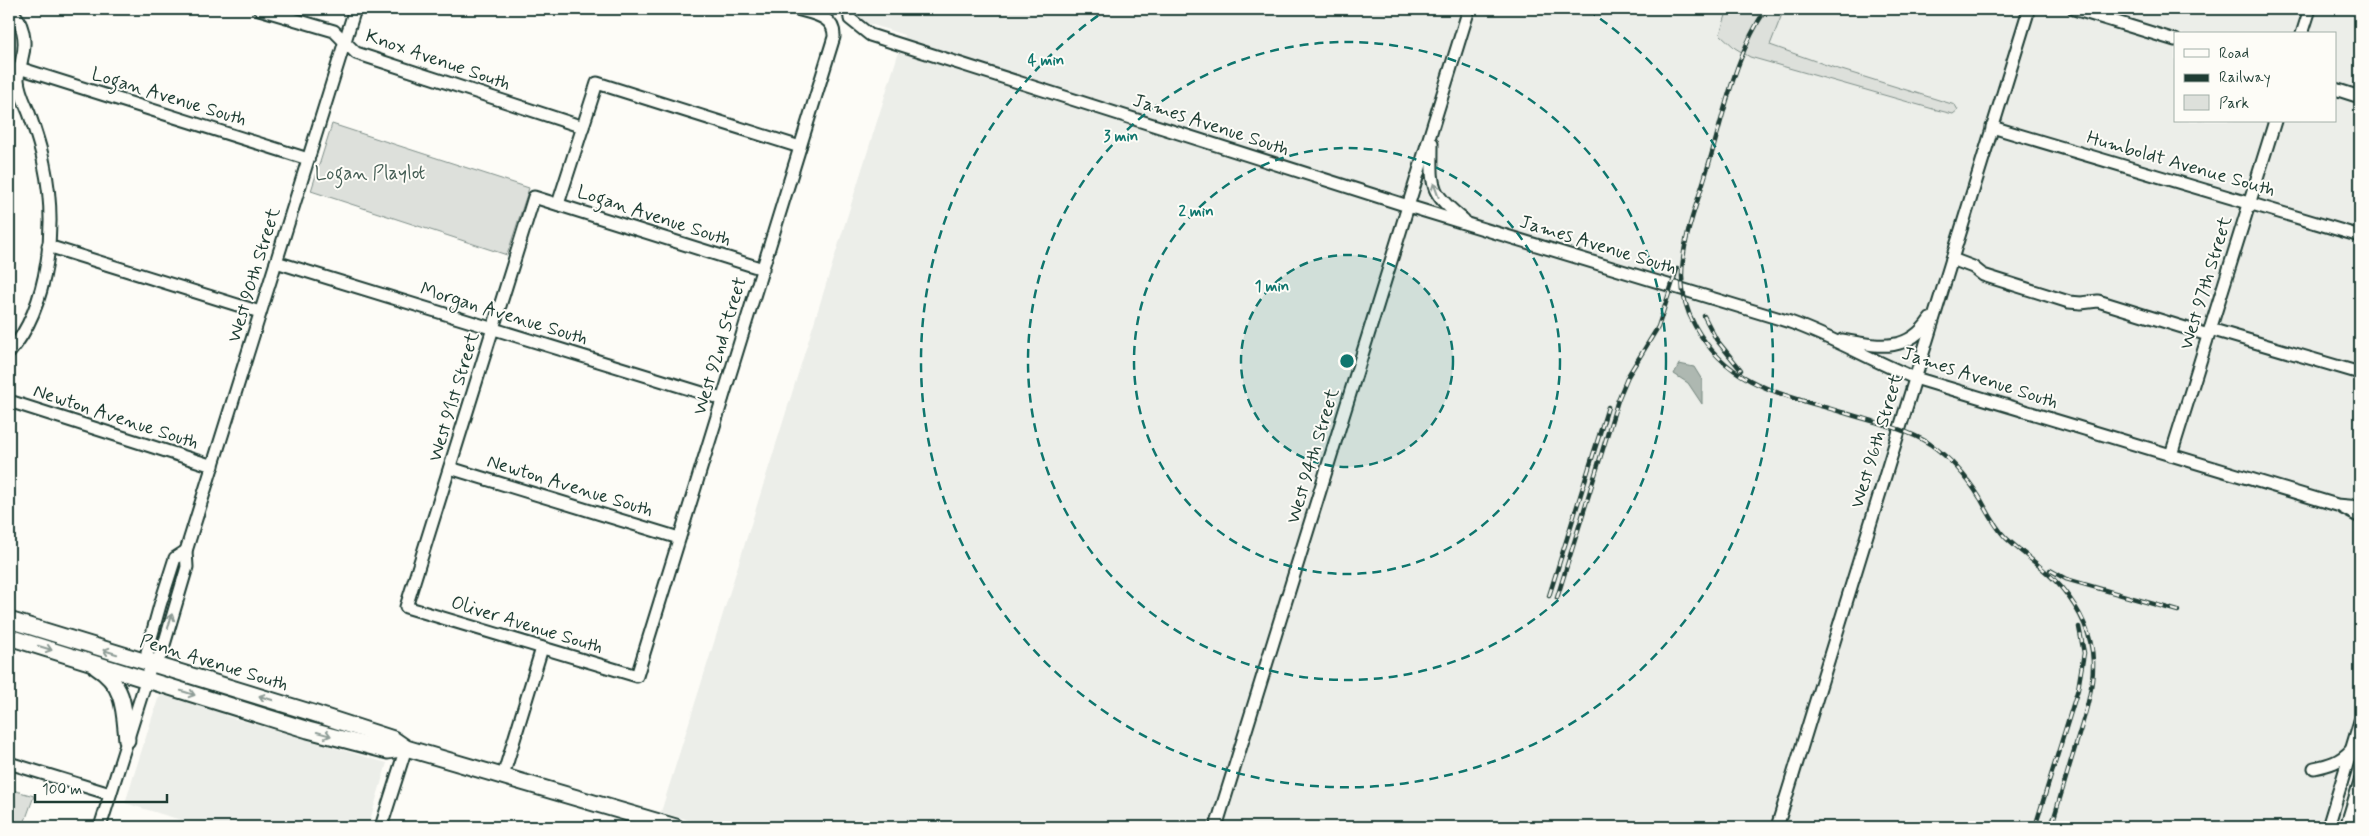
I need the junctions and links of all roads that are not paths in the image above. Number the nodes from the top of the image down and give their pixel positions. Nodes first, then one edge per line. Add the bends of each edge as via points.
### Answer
1 (10, 9) edge
2 (259, 9) edge
3 (355, 9) edge
4 (797, 9) edge
5 (1470, 9) edge
6 (2029, 9) edge
7 (2074, 9) edge
8 (2310, 9) edge
9 (849, 14) edge
10 (2303, 32) edge
11 (2174, 40) edge
12 (345, 42) junction
13 (19, 68) junction
14 (2336, 89) edge
15 (2360, 97) edge
16 (2275, 122) edge
17 (583, 126) junction
18 (1992, 127) junction
19 (1432, 131) junction
20 (800, 147) junction
21 (308, 159) junction
22 (534, 197) joint
23 (2250, 202) junction
24 (558, 204) junction
25 (1408, 206) junction
26 (1469, 224) junction
27 (2360, 236) edge
28 (48, 246) junction
29 (1952, 258) junction
30 (276, 262) junction
31 (763, 269) junction
32 (1935, 311) junction
33 (260, 312) junction
34 (493, 328) junction
35 (2209, 332) junction
36 (1830, 338) junction
37 (9, 353) edge
38 (2360, 374) edge
39 (1915, 378) junction
40 (722, 399) junction
41 (9, 401) edge
42 (2171, 455) junction
43 (213, 466) junction
44 (450, 468) junction
45 (2337, 505) junction
46 (2360, 507) edge
47 (2360, 517) edge
48 (679, 538) junction
49 (406, 607) joint
50 (9, 620) edge
51 (9, 637) edge
52 (542, 648) junction
53 (82, 659) junction
54 (151, 665) junction
55 (637, 676) joint
56 (147, 680) junction
57 (2360, 721) edge
58 (127, 740) junction
59 (406, 748) junction
60 (2352, 748) junction
61 (9, 763) edge
62 (2314, 768) dead end
63 (503, 776) junction
64 (2341, 785) junction
65 (2359, 788) edge
66 (110, 794) junction
67 (666, 826) edge
68 (100, 827) edge
69 (381, 827) edge
70 (1216, 827) edge
71 (1777, 827) edge
72 (2328, 827) edge
73 (2346, 827) edge

1 - 13 street via 24,33 25,45
2 - 12 street, Knox Avenue South via 334,31
3 - 12 street, West 90th Street
4 - 20 street, West 92nd Street via 824,17 834,27 834,37
5 - 19 street, West 94th Street
6 - 18 street, West 96th Street
7 - 11 street
8 - 10 street
9 - 25 street, James Avenue South via 870,35
12 - 17 street, Knox Avenue South via 356,53
12 - 21 street, West 90th Street
13 - 21 street, Logan Avenue South
13 - 28 street via 20,88 45,165 49,200
14 - 15 street
16 - 23 street, West 97th Street
17 - 20 street via 597,83
17 - 24 street
18 - 23 street, Humboldt Avenue South
18 - 29 street, West 96th Street
19 - 25 street, West 94th Street
26 -> 19 street via 1443,203 1435,192
20 - 31 street, West 92nd Street
21 - 30 street, West 90th Street
22 - 24 street, Logan Avenue South
22 - 34 street, West 91st Street
23 - 27 street, Humboldt Avenue South
23 - 35 street, West 97th Street
24 - 31 street, Logan Avenue South
25 - 26 street, James Avenue South
25 - 70 street, West 94th Street
26 - 36 street, James Avenue South via 1790,322
28 - 33 street
28 - 37 street via 38,306
29 - 32 street, West 96th Street
29 - 35 street via 1983,275 2068,302 2098,301
30 - 33 street, West 90th Street
30 - 34 street, Morgan Avenue South
31 - 40 street, West 92nd Street
32 - 36 street via 1924,329 1900,343 1878,347
32 - 39 street, West 96th Street
33 - 43 street, West 90th Street
34 - 40 street, Morgan Avenue South
34 - 44 street, West 91st Street
35 - 38 street
35 - 42 street, West 97th Street
36 - 39 street, James Avenue South
39 - 42 street, James Avenue South
39 - 71 street, West 96th Street
40 - 48 street, West 92nd Street
41 - 43 street, Newton Avenue South
42 - 45 street, James Avenue South
43 - 54 street, West 90th Street via 186,551 187,567 161,655
44 - 48 street, Newton Avenue South
44 - 49 street, West 91st Street
45 - 46 street, James Avenue South
45 - 47 street, James Avenue South
48 - 55 street, West 92nd Street
49 - 52 street, Oliver Avenue South
54 -> 50 main road, Penn Avenue South
51 -> 53 main road, Penn Avenue South
52 - 55 street, Oliver Avenue South
52 - 63 street
53 - 56 main road, Penn Avenue South
53 - 58 main road via 109,675 117,688 123,702
54 - 56 street, West 90th Street
59 -> 54 main road, Penn Avenue South via 393,739
56 - 58 street, West 90th Street
56 -> 59 main road, Penn Avenue South via 260,716 388,751
57 - 60 street
58 - 66 street, West 90th Street
59 - 63 main road, Penn Avenue South
59 - 69 street
60 - 62 street via 2337,762
60 - 64 street
61 - 66 street
63 - 67 main road, Penn Avenue South
64 - 65 street
64 - 72 street
65 - 73 street
66 - 68 street, West 90th Street

